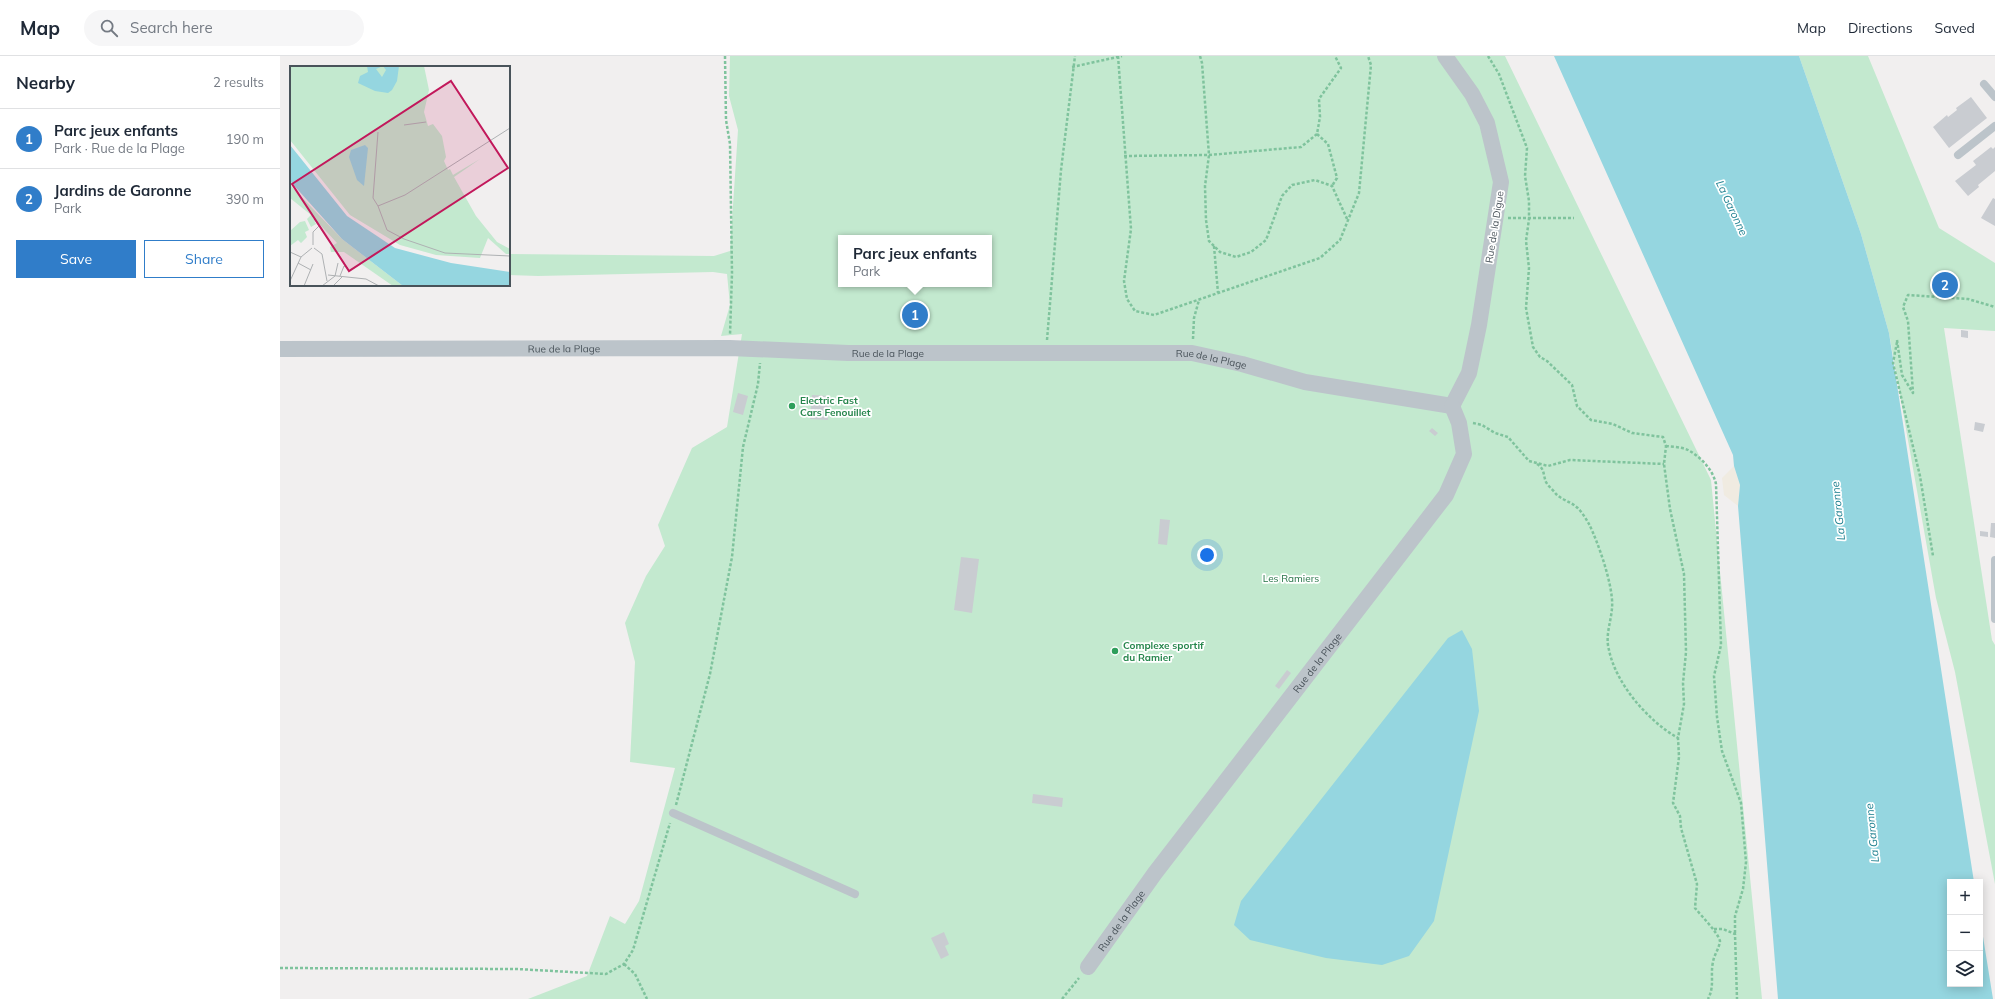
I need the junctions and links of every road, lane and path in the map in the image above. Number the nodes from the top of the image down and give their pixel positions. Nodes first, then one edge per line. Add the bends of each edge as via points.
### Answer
1 (725, 56) edge
2 (1075, 56) edge
3 (1119, 56) edge
4 (1200, 56) edge
5 (1335, 56) edge
6 (1368, 56) edge
7 (1445, 56) edge
8 (1488, 56) edge
9 (1072, 67) junction
10 (1984, 84) dead end
11 (1995, 97) edge
12 (1995, 126) edge
13 (1317, 134) junction
14 (1209, 155) junction
15 (1958, 155) dead end
16 (1124, 156) junction
17 (1332, 186) junction
18 (1496, 216) junction
19 (1574, 218) dead end
20 (1529, 219) junction
21 (1348, 221) junction
22 (1214, 246) junction
23 (1218, 293) junction
24 (1199, 300) junction
25 (1995, 307) edge
26 (730, 348) junction
27 (280, 349) edge
28 (762, 349) junction
29 (1192, 353) junction
30 (1045, 354) junction
31 (1452, 406) junction
32 (1459, 423) junction
33 (1666, 446) junction
34 (1537, 464) junction
35 (1664, 464) junction
36 (1933, 556) dead end
37 (1995, 560) edge
38 (1995, 619) edge
39 (1678, 738) junction
40 (673, 813) junction
41 (855, 894) dead end
42 (1713, 929) junction
43 (1735, 934) junction
44 (624, 964) junction
45 (1088, 967) joint
46 (280, 968) edge
47 (647, 999) edge
48 (1062, 999) edge
49 (1708, 999) edge
50 (1737, 999) edge

1 - 26 path via 726,120 730,144
2 - 9 path
3 - 9 path
3 - 16 path
4 - 14 path
5 - 13 path via 1341,68 1319,99 1320,117
6 - 21 path via 1371,65 1359,193
7 - 18 street, Rue de la Digue via 1472,94 1487,123 1501,182
8 - 20 path via 1499,74 1527,148 1525,176
9 - 30 path
10 - 11 lane
12 - 15 lane
13 - 14 path via 1302,147
13 - 17 path via 1328,144 1337,178
14 - 16 path
14 - 22 path via 1205,186 1206,220 1209,241
16 - 24 path via 1131,229 1124,281 1127,299 1135,311 1154,315
17 - 21 path
17 - 22 path via 1315,180 1292,185 1282,196 1266,240 1251,252 1236,257 1220,252
18 - 20 path via 1516,220
18 - 31 street, Rue de la Digue via 1469,372
19 - 20 path
20 - 33 path via 1526,241 1529,268 1526,308 1533,347 1540,357 1572,385 1577,406 1590,420 1613,424 1632,433 1663,437
21 - 23 path via 1340,240 1320,258
22 - 23 path
23 - 24 path
24 - 29 path via 1194,318
25 - 36 path via 1968,299 1908,295 1903,307 1908,321 1914,393 1902,375 1897,340 1893,363 1920,476
26 - 27 street, Rue de la Plage
26 - 28 street, Rue de la Plage
28 - 30 street, Rue de la Plage via 848,353
28 - 40 path via 758,384 743,447 732,557 712,666
29 - 30 street, Rue de la Plage
29 - 31 street, Rue de la Plage via 1305,382
31 - 32 street, Rue de la Plage
32 - 34 path via 1466,421 1482,425 1494,434 1508,437 1529,461
32 - 45 street, Rue de la Plage via 1464,454 1446,495 1155,873
33 - 35 path
33 - 43 path via 1688,450 1697,456 1713,473 1716,484 1721,644 1714,676 1716,717 1722,750 1741,803 1746,862 1743,890 1735,916
34 - 35 path via 1548,466 1570,460
34 - 39 path via 1544,471 1549,485 1559,497 1580,512 1595,536 1611,594 1608,649 1620,678 1650,718
35 - 39 path via 1670,509 1684,574 1686,652 1684,704
37 - 38 lane
39 - 42 path via 1679,757 1673,803 1680,816 1697,884 1695,908
40 - 41 lane
40 - 44 path via 633,950
42 - 43 path via 1723,929
42 - 49 path via 1720,941 1713,961 1713,984
43 - 50 path
44 - 46 path via 606,974 517,969
44 - 47 path via 635,974
45 - 48 path

